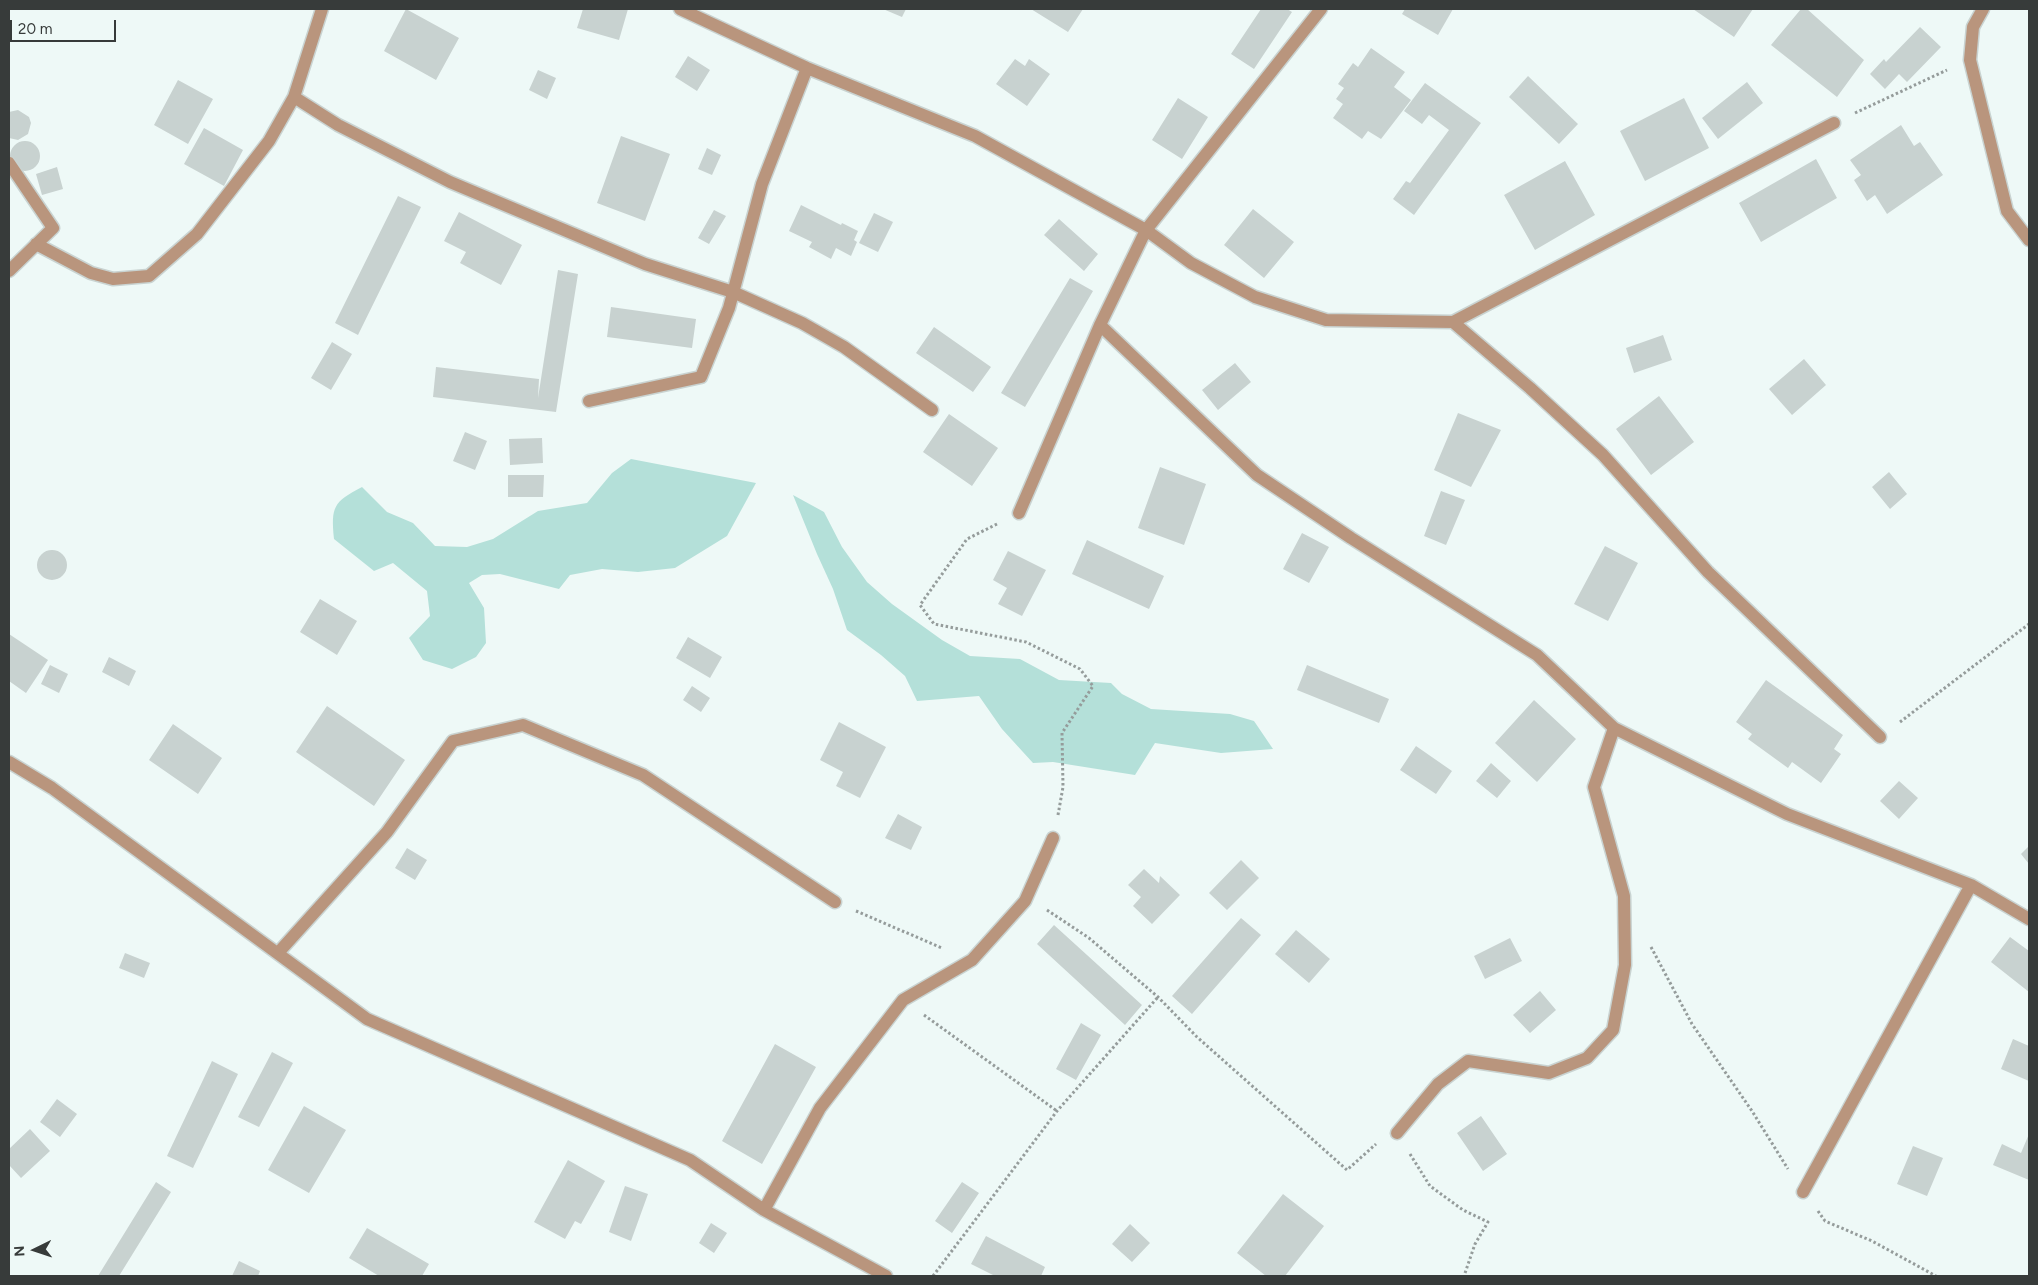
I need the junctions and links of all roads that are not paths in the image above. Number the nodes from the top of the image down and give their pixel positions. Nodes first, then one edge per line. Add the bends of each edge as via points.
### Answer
1 (322, 9) edge
2 (680, 9) edge
3 (1321, 9) edge
4 (1983, 9) edge
5 (807, 68) junction
6 (294, 97) junction
7 (1834, 123) road end
8 (9, 162) edge
9 (1146, 230) junction
10 (2029, 240) edge
11 (36, 244) junction
12 (9, 271) edge
13 (733, 292) junction
14 (1453, 322) junction
15 (1100, 324) junction
16 (589, 401) dead end
17 (932, 410) dead end
18 (1019, 513) road end
19 (1614, 728) junction
20 (1880, 737) road end
21 (9, 762) edge
22 (1053, 838) road end
23 (1971, 885) junction
24 (835, 902) road end
25 (2029, 919) edge
26 (278, 954) junction
27 (1397, 1133) road end
28 (1803, 1192) road end
29 (764, 1210) junction
30 (886, 1276) edge

1 - 6 street
2 - 5 street
3 - 9 street
4 - 10 street via 1973,27 1970,60 2008,211
5 - 9 street via 975,136
5 - 13 street via 762,184
6 - 11 street via 269,141 197,234 149,276 113,279
6 - 13 street via 338,125 450,182 645,264
7 - 14 street
8 - 11 street via 53,228
9 - 14 street via 1191,263 1255,297 1326,320
9 - 15 street
11 - 12 street
13 - 16 street via 701,377
13 - 17 street via 802,323 844,347
14 - 20 street via 1603,455 1708,572
15 - 18 street
15 - 19 street via 1257,476 1537,656
19 - 23 street via 1787,814
19 - 27 street via 1594,787 1624,896 1625,965 1613,1030 1587,1058 1549,1073 1468,1061 1438,1084
21 - 26 street via 52,788
22 - 29 street via 1025,901 972,960 903,1000 820,1108
23 - 25 street
23 - 28 street
24 - 26 street via 642,775 523,725 453,741 387,832
26 - 29 street via 367,1019 690,1160
29 - 30 street

